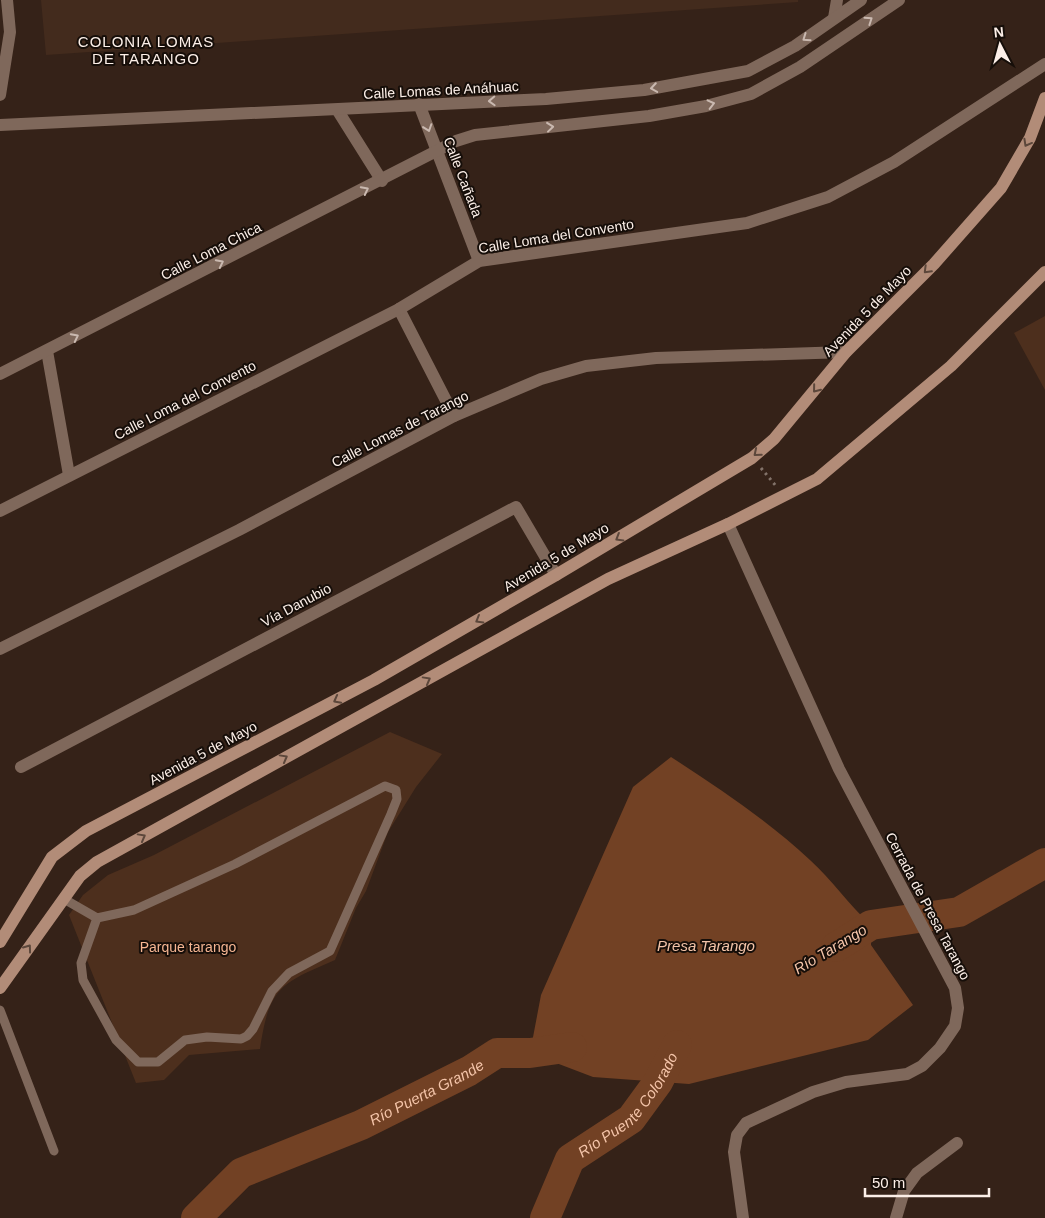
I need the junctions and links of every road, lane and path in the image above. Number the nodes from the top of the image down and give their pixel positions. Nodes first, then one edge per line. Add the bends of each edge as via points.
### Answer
1 (7, 0) edge
2 (837, 0) edge
3 (861, 0) edge
4 (899, 0) edge
5 (834, 18) junction
6 (1045, 64) edge
7 (0, 95) edge
8 (1045, 98) edge
9 (419, 104) junction
10 (338, 111) junction
11 (0, 125) edge
12 (436, 153) junction
13 (382, 181) junction
14 (480, 261) junction
15 (1045, 272) edge
16 (399, 309) junction
17 (47, 351) junction
18 (846, 352) junction
19 (0, 374) edge
20 (454, 416) junction
21 (752, 458) junction
22 (69, 475) junction
23 (784, 495) junction
24 (0, 511) edge
25 (728, 524) junction
26 (556, 576) junction
27 (0, 649) edge
28 (21, 767) dead end
29 (64, 899) junction
30 (97, 918) junction
31 (0, 942) edge
32 (0, 988) edge
33 (0, 1010) edge
34 (957, 1143) dead end
35 (54, 1151) dead end
36 (743, 1218) edge
37 (896, 1218) edge

1 - 7 street via 10,32
2 - 5 street
3 - 5 street, Calle Lomas de Anáhuac
12 -> 4 street via 456,141 475,135 649,116 751,94 800,67
5 -> 9 street, Calle Lomas de Anáhuac via 795,46 748,71 707,80 546,100
6 - 14 street, Calle Loma del Convento via 894,162 828,197 747,223
8 -> 18 main road, Avenida 5 de Mayo via 1030,138 1001,188 934,264
9 - 10 street, Calle Lomas de Anáhuac
9 -> 12 street, Calle Cañada
10 - 11 street, Calle Lomas de Anáhuac
10 - 13 street
12 - 13 street, Calle Loma Chica
12 - 14 street, Calle Cañada
17 -> 13 street, Calle Loma Chica
14 - 16 street, Calle Loma del Convento
15 - 23 main road via 951,366 854,450 817,479
16 - 20 street
16 - 22 street, Calle Loma del Convento
17 - 19 street, Calle Loma Chica
17 - 22 street
18 - 20 street, Calle Lomas de Tarango via 656,358 586,366 542,379
18 -> 21 main road, Avenida 5 de Mayo via 792,419
20 - 27 street, Calle Lomas de Tarango via 239,530
21 - 23 path
21 -> 26 main road, Avenida 5 de Mayo
22 - 24 street, Calle Loma del Convento
23 - 25 main road
29 -> 25 main road via 80,876 97,862 608,579
25 - 36 street, Cerrada de Presa Tarango via 839,769 955,988 958,1008 955,1026 922,1066 907,1074 846,1082 813,1092 746,1123 737,1134 734,1152
26 - 28 street, Vía Danubio via 516,507
26 -> 31 main road, Avenida 5 de Mayo via 374,680 86,831 52,857
29 - 30 lane
32 -> 29 main road
30 - 30 lane via 134,910 226,868 385,786 396,790 397,798 391,814 330,951 289,973 272,991 251,1033 241,1039 185,1040 158,1062 138,1062 116,1040 83,980 81,963
33 - 35 lane
34 - 37 street via 918,1173 904,1191

